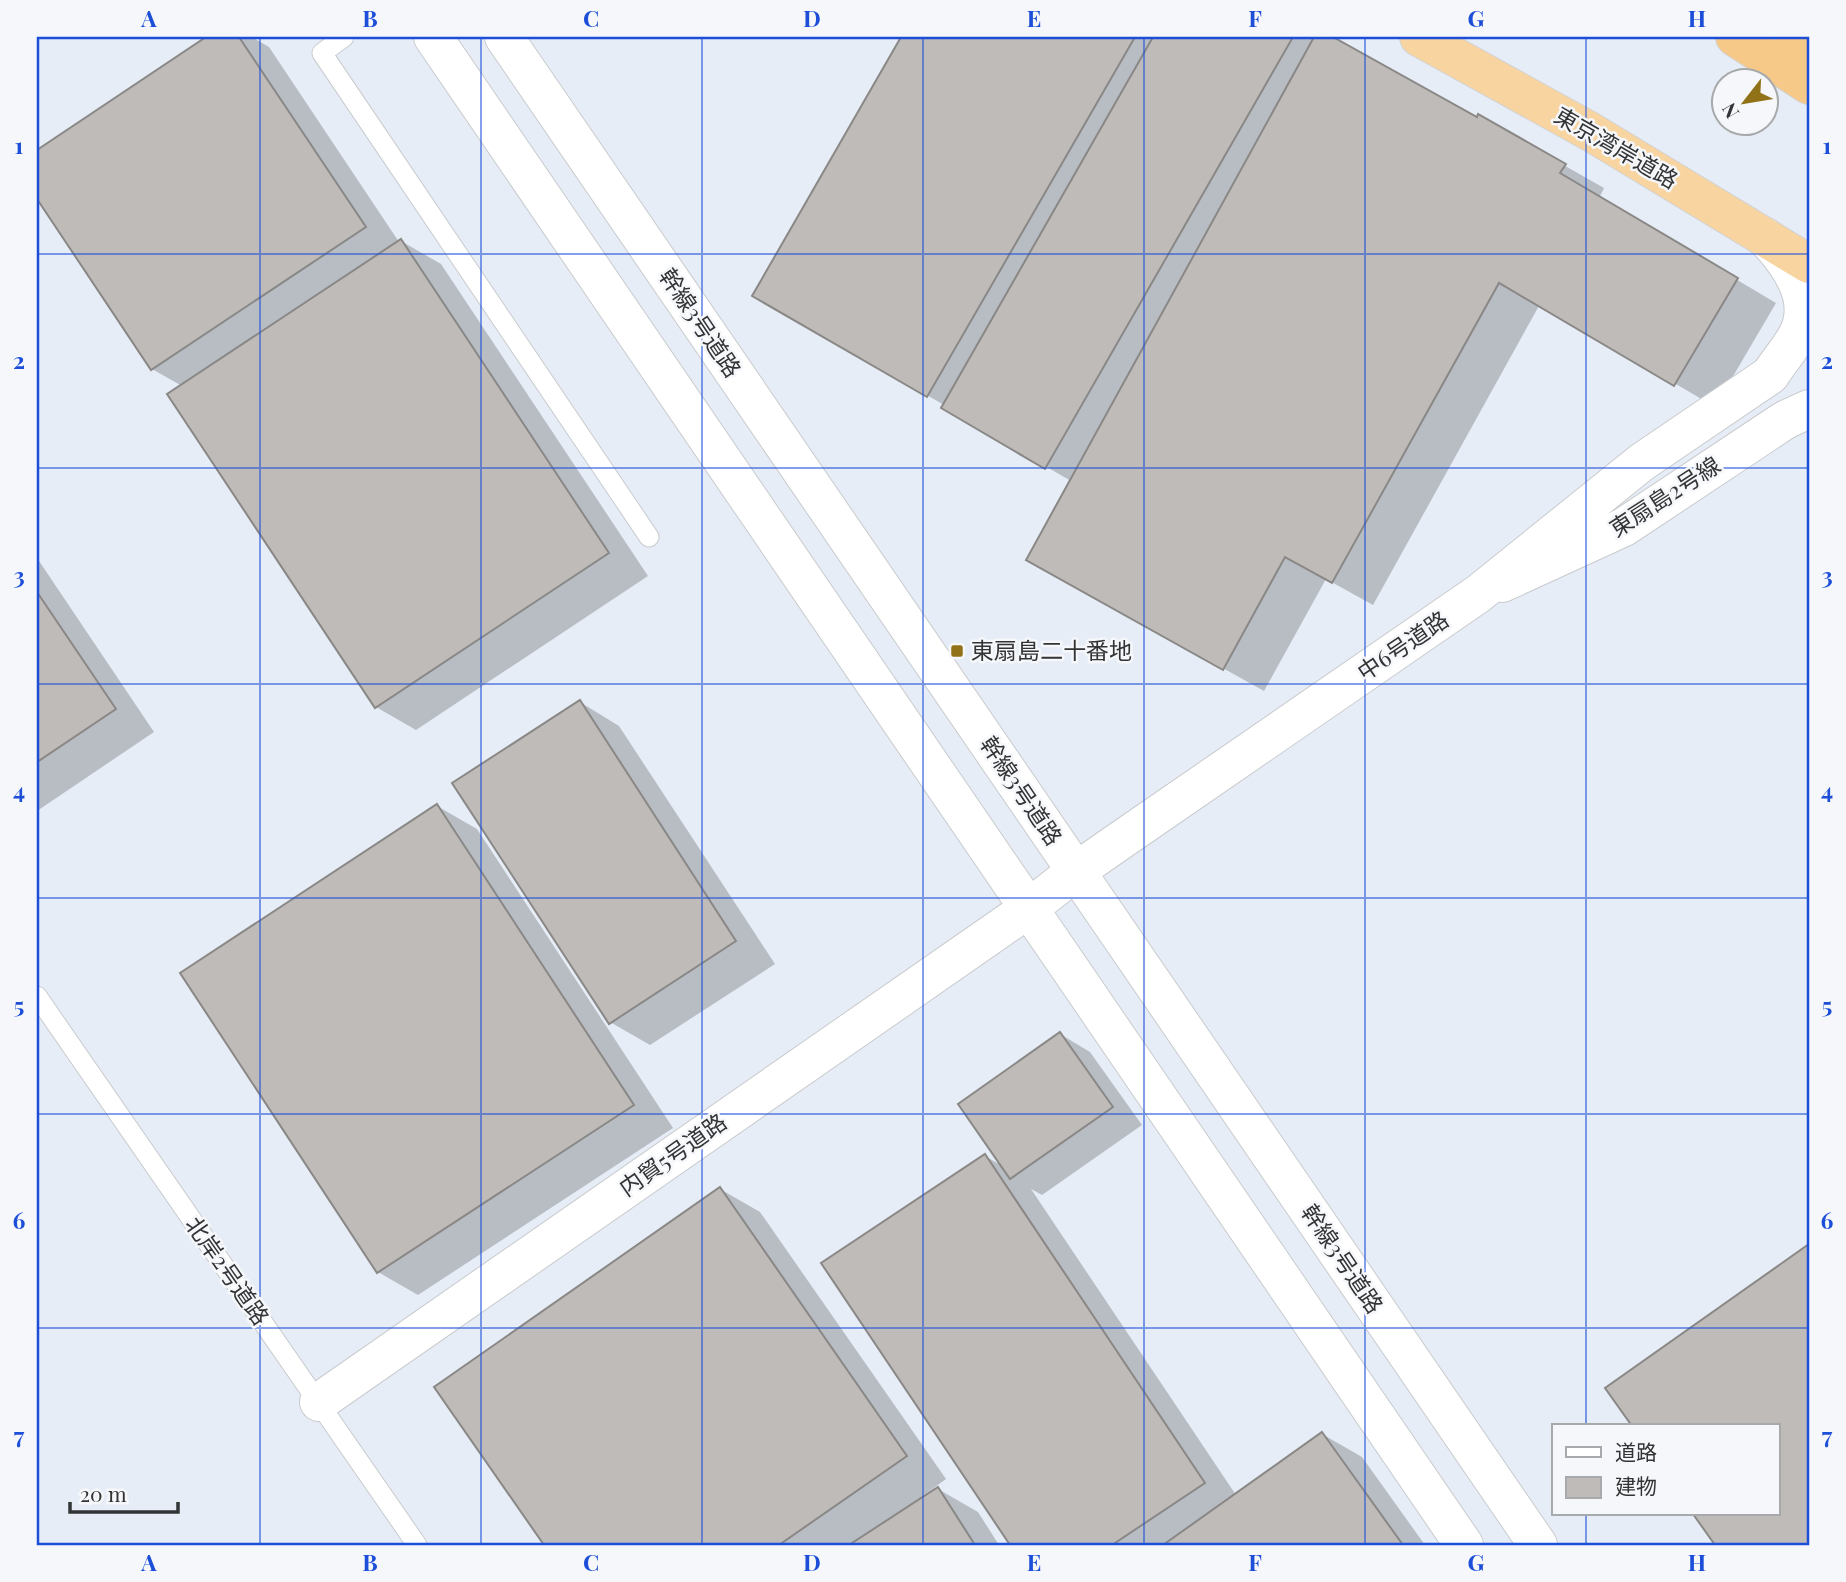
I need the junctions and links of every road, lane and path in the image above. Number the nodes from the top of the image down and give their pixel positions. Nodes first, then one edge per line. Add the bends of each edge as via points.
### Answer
1 (344, 37) edge
2 (433, 37) edge
3 (504, 37) edge
4 (1419, 37) edge
5 (1735, 37) edge
6 (1794, 37) edge
7 (1809, 46) edge
8 (1809, 85) edge
9 (1762, 234) junction
10 (1809, 264) edge
11 (1809, 358) edge
12 (1770, 375) junction
13 (1809, 409) edge
14 (649, 537) dead end
15 (1478, 594) junction
16 (1075, 872) junction
17 (1028, 909) junction
18 (37, 996) edge
19 (319, 1402) junction
20 (417, 1545) edge
21 (1464, 1545) edge
22 (1538, 1545) edge

1 - 14 lane via 323,53
2 - 17 street
3 - 16 street, 幹線3号道路
4 - 9 highway, 東京湾岸道路
5 - 8 highway
6 - 7 highway
9 - 10 highway, 東京湾岸道路
9 - 12 street via 1796,278 1804,304 1798,334
11 - 12 street
12 - 15 street, 中6号道路 via 1642,462
13 - 15 street, 東扇島2号線 via 1785,419 1624,527
15 - 16 street, 中6号道路
16 - 17 street, 中6号道路
16 - 22 street, 幹線3号道路
17 - 19 street, 内貿5号道路
17 - 21 street
18 - 19 lane, 北岸2号道路
19 - 20 lane, 北岸2号道路

